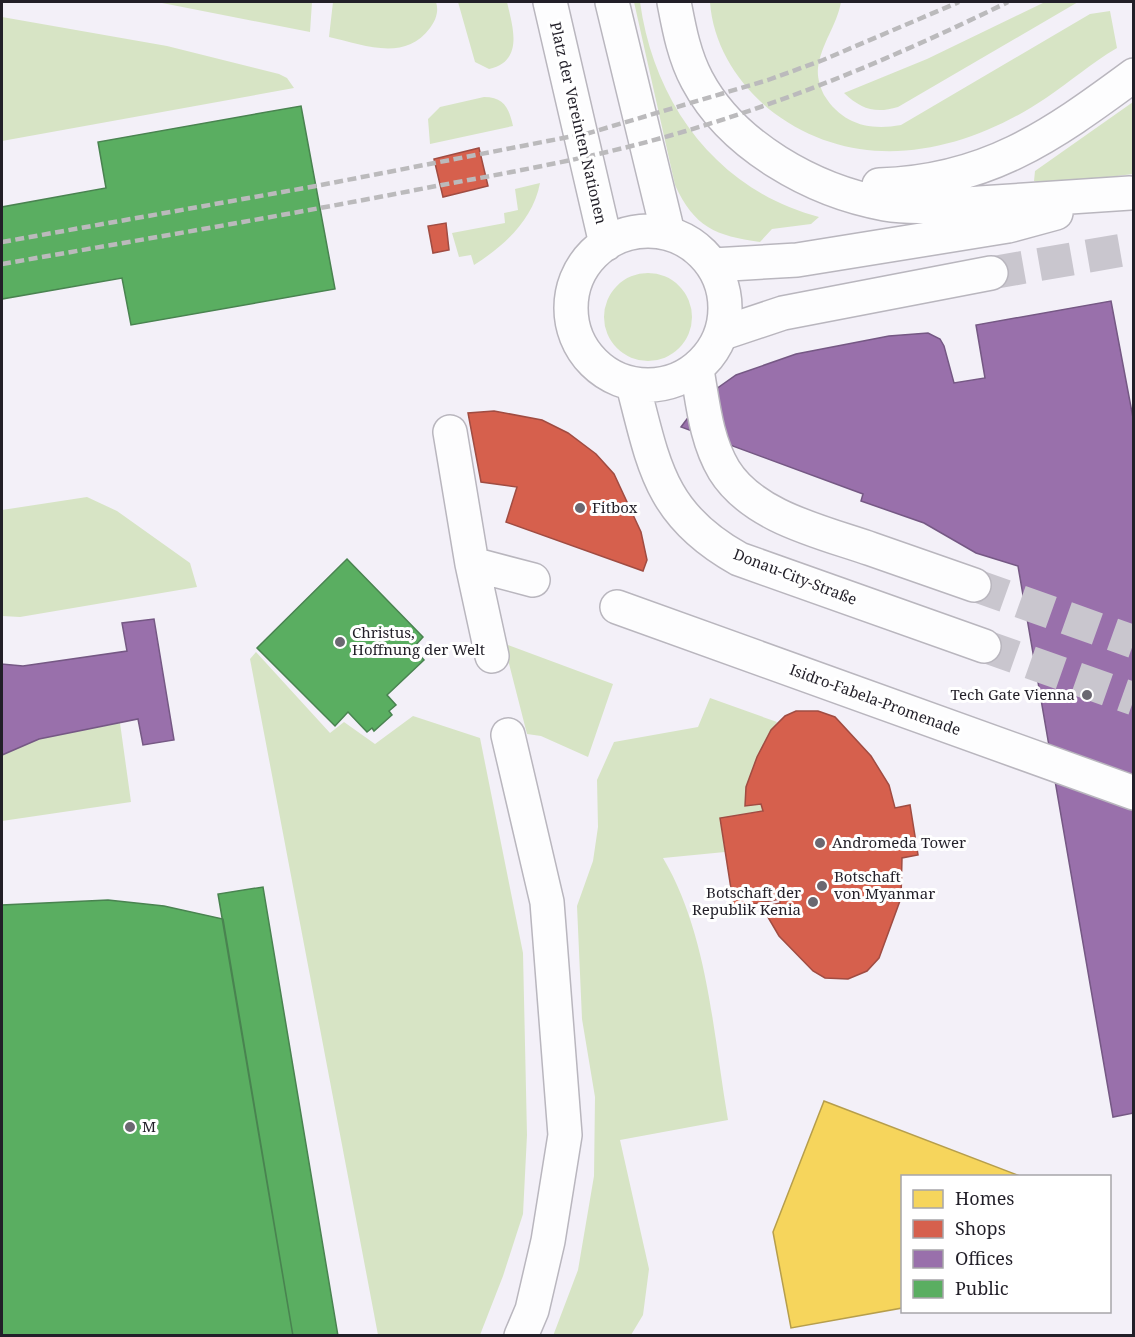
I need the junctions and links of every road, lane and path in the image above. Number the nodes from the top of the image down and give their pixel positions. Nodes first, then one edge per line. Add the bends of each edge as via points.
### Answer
1 (550, 2) edge
2 (612, 2) edge
3 (674, 2) edge
4 (1134, 75) edge
5 (829, 186) junction
6 (668, 233) junction
7 (606, 244) junction
8 (713, 265) junction
9 (991, 273) tunnel mouth
10 (723, 333) junction
11 (697, 370) junction
12 (633, 385) junction
13 (450, 432) dead end
14 (472, 564) junction
15 (533, 580) dead end
16 (974, 585) tunnel mouth
17 (617, 608) dead end
18 (984, 646) tunnel mouth
19 (492, 656) dead end
20 (508, 735) dead end
21 (1134, 793) edge
22 (521, 1335) edge

1 - 7 main road, Platz der Vereinten Nationen
2 - 6 main road
3 - 5 main road via 696,80 722,117 789,170
4 - 5 main road via 1067,124 992,164 913,184
5 - 8 main road via 885,204 942,206 1130,193 1008,226 797,260
6 - 7 main road, Platz der Vereinten Nationen via 633,232
6 - 8 main road, Platz der Vereinten Nationen via 695,246
7 - 12 main road, Platz der Vereinten Nationen via 586,262 577,277 571,315 578,341 588,357 608,375
8 - 10 main road, Platz der Vereinten Nationen via 726,300
9 - 10 main road via 783,313
10 - 11 main road, Platz der Vereinten Nationen
11 - 12 main road, Platz der Vereinten Nationen via 665,385
11 - 16 main road via 709,438 717,457 726,473 758,502 801,524
12 - 18 main road, Donau-City-Straße via 662,485 676,507 713,544 739,559
13 - 14 main road
14 - 15 main road
14 - 19 main road
17 - 21 main road, Isidro-Fabela-Promenade
20 - 22 main road via 547,902 565,1135 548,1241 532,1310

